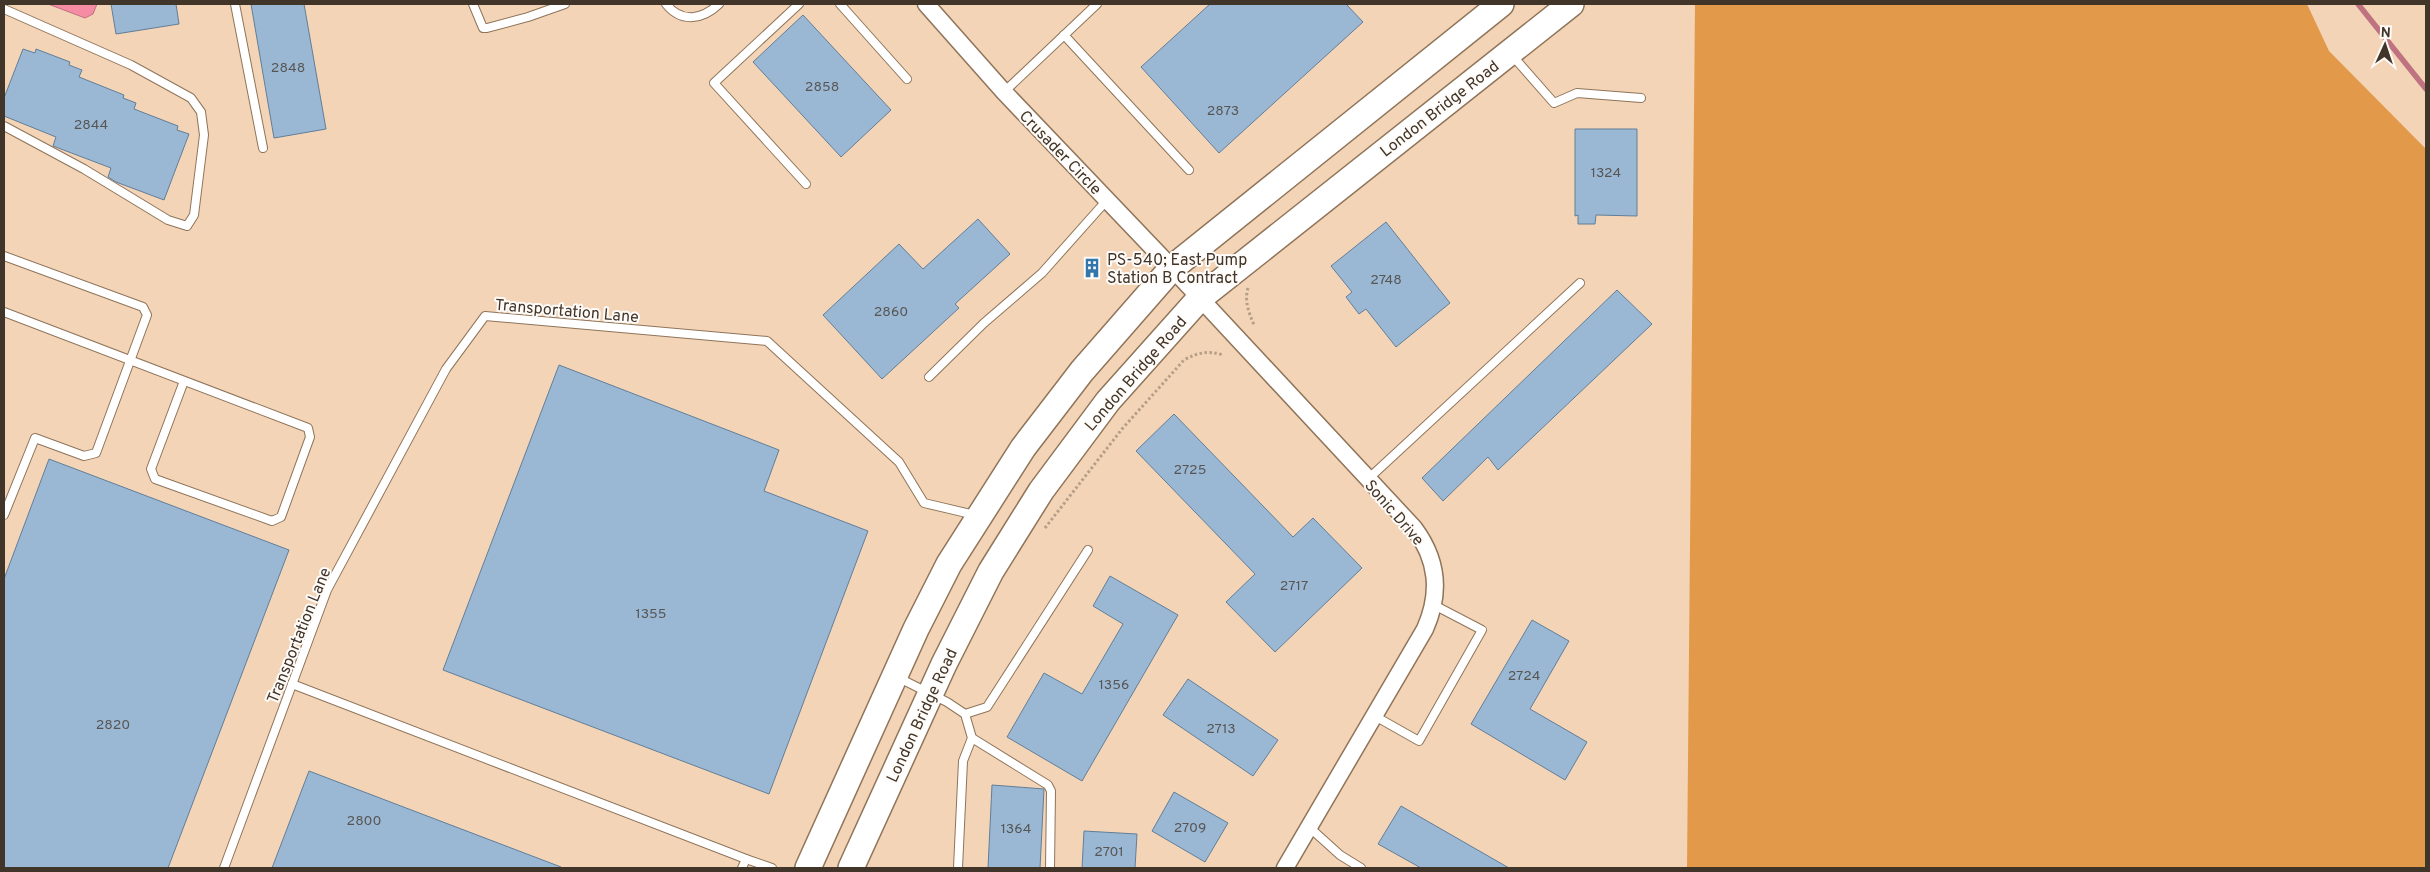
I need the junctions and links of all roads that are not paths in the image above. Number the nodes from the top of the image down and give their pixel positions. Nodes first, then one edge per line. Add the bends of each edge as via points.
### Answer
1 (236, 4) edge
2 (473, 4) edge
3 (565, 4) edge
4 (666, 4) edge
5 (719, 4) edge
6 (799, 4) edge
7 (840, 4) edge
8 (926, 4) edge
9 (1097, 4) edge
10 (1501, 4) edge
11 (1571, 4) edge
12 (4, 9) edge
13 (1064, 35) junction
14 (1510, 52) junction
15 (907, 79) dead end
16 (1004, 92) junction
17 (1640, 98) dead end
18 (4, 126) edge
19 (263, 148) dead end
20 (1189, 170) dead end
21 (806, 184) dead end
22 (1107, 200) junction
23 (4, 256) edge
24 (1172, 268) junction
25 (1580, 283) dead end
26 (1200, 298) junction
27 (4, 312) edge
28 (130, 360) junction
29 (929, 377) dead end
30 (184, 380) junction
31 (1367, 480) junction
32 (4, 515) edge
33 (978, 516) junction
34 (1088, 550) dead end
35 (1434, 605) junction
36 (895, 676) junction
37 (292, 684) junction
38 (930, 694) junction
39 (965, 714) junction
40 (1373, 715) junction
41 (972, 738) junction
42 (1309, 827) junction
43 (746, 859) junction
44 (224, 868) edge
45 (742, 868) edge
46 (772, 868) edge
47 (808, 868) edge
48 (851, 868) edge
49 (958, 868) edge
50 (1050, 868) edge
51 (1285, 868) edge
52 (1362, 868) edge

1 - 19 lane
2 - 3 lane via 483,28
4 - 5 lane via 682,16 694,17 706,16
6 - 21 lane via 714,83
7 - 15 lane
8 - 16 street, Crusader Circle
9 - 13 lane
10 - 24 main road
11 - 14 main road, London Bridge Road
12 - 18 lane via 131,65 191,98 201,112 204,135 194,215 187,226 168,220
13 - 16 lane
13 - 20 lane
14 - 17 lane via 1554,103 1577,93
14 - 26 main road, London Bridge Road
16 - 22 street, Crusader Circle
22 - 24 street, Crusader Circle
22 - 29 lane via 1042,273
23 - 28 lane via 143,307 147,315
24 - 26 street, Crusader Circle
24 - 33 main road via 1066,391
25 - 31 lane
26 - 31 street, Sonic Drive
26 - 38 main road, London Bridge Road via 1108,401 1041,491 991,571
27 - 28 lane
28 - 30 lane
28 - 32 lane via 96,453 84,456 35,438
30 - 30 lane via 308,428 310,436 281,517 272,522 156,479 151,470
31 - 35 street, Sonic Drive via 1423,540 1436,577
33 - 36 main road via 932,596
33 - 37 lane, Transportation Lane via 924,503 899,462 767,341 485,316 446,369 327,590
34 - 39 lane via 987,707
35 - 40 street, Sonic Drive via 1425,629
35 - 40 lane via 1482,630 1420,741
36 - 38 lane
36 - 47 main road
37 - 43 lane
37 - 44 lane, Transportation Lane
38 - 39 lane
38 - 48 main road, London Bridge Road
39 - 41 lane
40 - 42 street, Sonic Drive
41 - 49 lane via 963,761
41 - 50 lane via 1048,785 1051,791
42 - 51 street, Sonic Drive
42 - 52 lane via 1340,855
43 - 45 lane
43 - 46 lane

